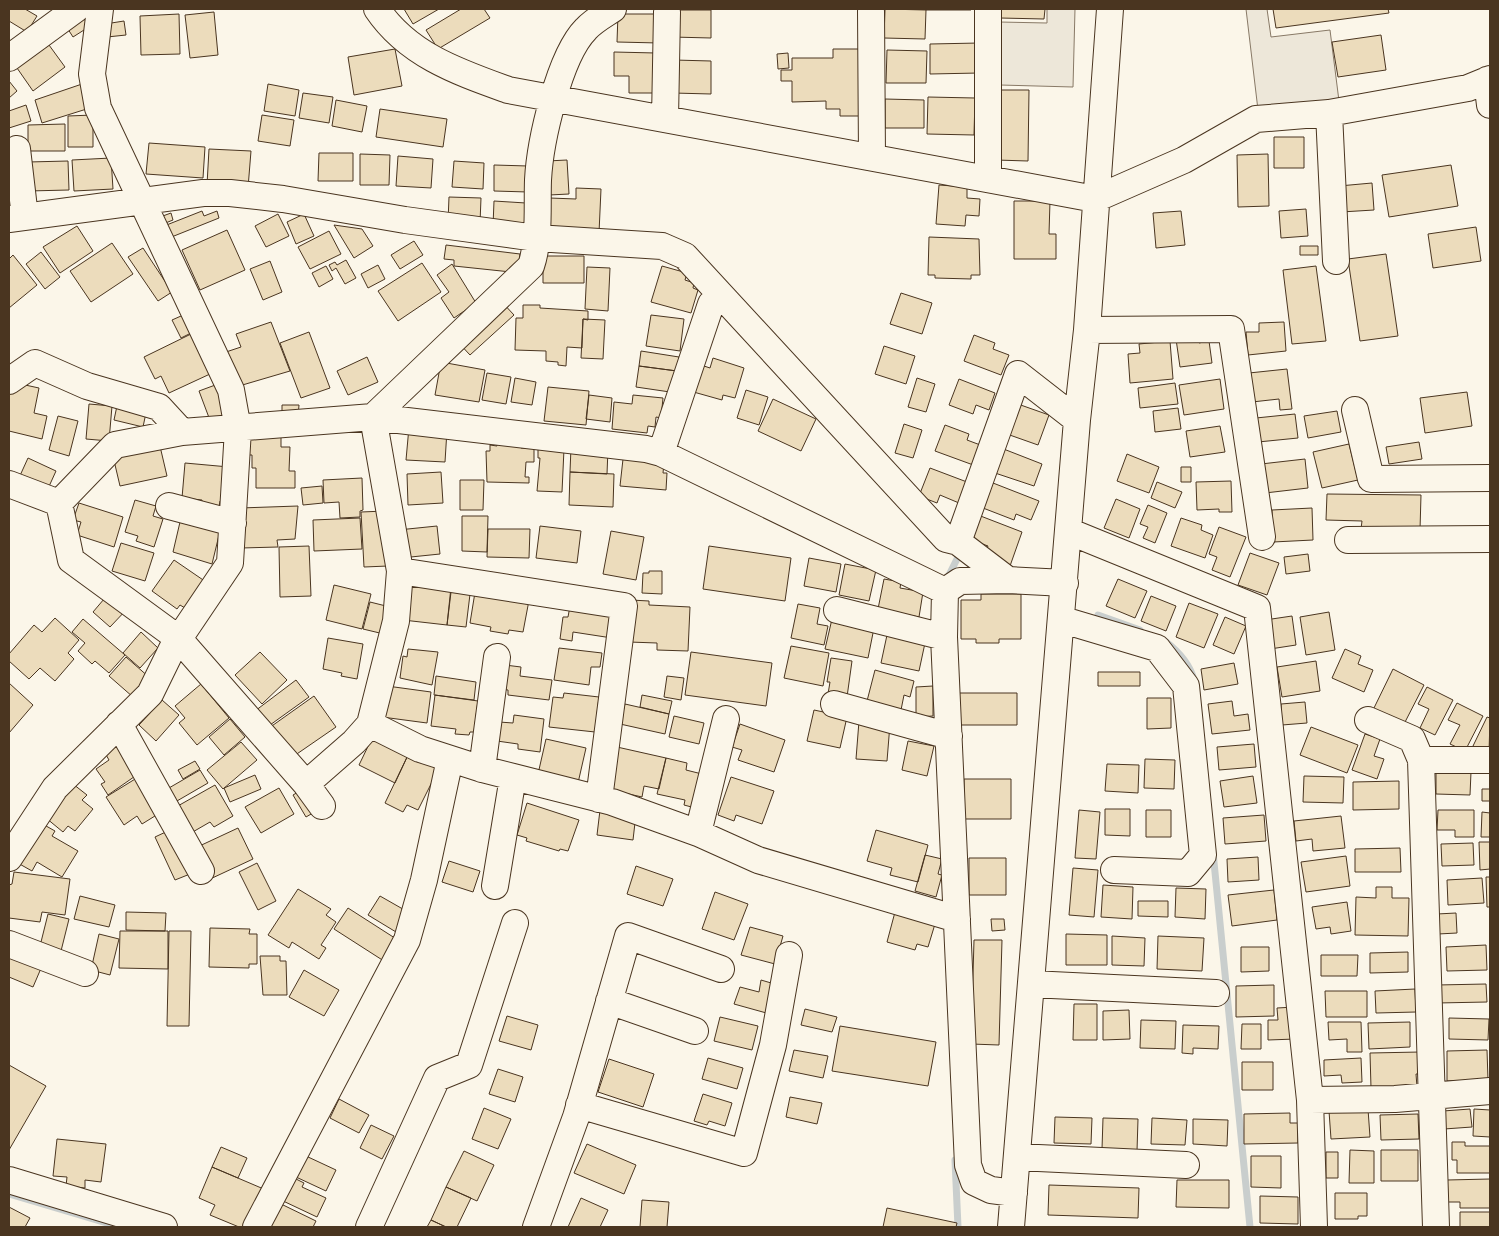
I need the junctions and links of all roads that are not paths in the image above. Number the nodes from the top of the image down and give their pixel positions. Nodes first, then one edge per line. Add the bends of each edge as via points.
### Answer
1 (76, 9) edge
2 (100, 9) edge
3 (377, 9) edge
4 (988, 9) edge
5 (1110, 9) edge
6 (606, 11) edge
7 (871, 11) dead end
8 (667, 12) dead end
9 (9, 58) edge
10 (1489, 80) edge
11 (552, 99) junction
12 (1490, 106) edge
13 (1329, 113) junction
14 (665, 119) junction
15 (17, 149) dead end
16 (872, 157) junction
17 (988, 179) junction
18 (1095, 199) junction
19 (142, 201) junction
20 (17, 218) edge
21 (536, 244) junction
22 (1336, 260) dead end
23 (711, 304) dead end
24 (1087, 330) junction
25 (9, 381) edge
26 (1355, 410) dead end
27 (373, 417) junction
28 (1077, 420) junction
29 (238, 429) junction
30 (182, 432) junction
31 (661, 452) junction
32 (1490, 478) edge
33 (9, 484) edge
34 (59, 503) junction
35 (169, 506) dead end
36 (233, 523) junction
37 (1068, 531) junction
38 (1262, 537) dead end
39 (1490, 539) edge
40 (1348, 540) dead end
41 (958, 542) junction
42 (400, 571) junction
43 (1008, 580) junction
44 (1065, 583) junction
45 (945, 591) junction
46 (837, 610) dead end
47 (1063, 620) junction
48 (937, 636) junction
49 (179, 639) junction
50 (497, 657) dead end
51 (834, 704) dead end
52 (726, 719) dead end
53 (1368, 720) dead end
54 (119, 724) junction
55 (370, 724) junction
56 (942, 735) junction
57 (450, 759) junction
58 (1421, 760) junction
59 (1490, 760) edge
60 (482, 769) junction
61 (513, 777) junction
62 (306, 784) junction
63 (599, 799) junction
64 (322, 806) dead end
65 (698, 833) junction
66 (9, 858) edge
67 (1114, 870) dead end
68 (201, 871) dead end
69 (495, 886) dead end
70 (950, 918) junction
71 (515, 923) dead end
72 (9, 944) edge
73 (789, 956) dead end
74 (721, 969) dead end
75 (85, 973) dead end
76 (1031, 984) junction
77 (1216, 993) dead end
78 (609, 1001) junction
79 (695, 1031) dead end
80 (1490, 1091) edge
81 (1430, 1096) junction
82 (1310, 1100) junction
83 (579, 1105) junction
84 (1017, 1157) junction
85 (1186, 1165) dead end
86 (9, 1180) edge
87 (1014, 1193) junction
88 (116, 1220) edge
89 (164, 1227) edge
90 (256, 1227) edge
91 (369, 1227) edge
92 (536, 1227) edge
93 (1011, 1227) edge
94 (1314, 1227) edge
95 (1436, 1227) edge

1 - 9 street
2 - 19 street via 92,74 98,108
3 - 11 street via 384,20 422,54 461,74 508,90
4 - 17 street
5 - 18 street
6 - 11 street via 575,44
7 - 16 street
8 - 14 street
10 - 12 street
10 - 13 street via 1468,88
11 - 14 street
11 - 21 street via 539,162
13 - 18 street via 1256,119 1184,160
13 - 22 street
14 - 16 street
15 - 20 street
16 - 17 street
17 - 18 street
18 - 24 street
19 - 20 street
19 - 21 street via 203,193 238,194 283,199
19 - 29 street via 231,390
21 - 27 street via 531,266
21 - 41 street via 662,246 685,256 946,539
23 - 31 street
24 - 28 street
24 - 38 street via 1231,328
25 - 30 street via 35,363 87,386 159,407
26 - 32 street via 1371,478
27 - 29 street
27 - 31 street
27 - 42 street
28 - 37 street
28 - 41 street via 1018,374
29 - 30 street
29 - 36 street
30 - 34 street via 115,445
31 - 45 street
33 - 34 street
34 - 49 street via 71,560
35 - 36 street
36 - 49 street via 230,562
37 - 44 street
37 - 82 street via 1257,608
39 - 40 street
41 - 43 street
42 - 55 street via 396,621
42 - 63 street via 624,606
43 - 44 street
43 - 45 street via 960,581
44 - 47 street
45 - 48 street
46 - 48 street
47 - 67 street via 1156,648 1186,686 1204,855 1188,874
47 - 76 street
48 - 56 street
49 - 54 street via 150,694
49 - 62 street
50 - 60 street
51 - 56 street
52 - 65 street
53 - 58 street via 1412,739
54 - 66 street via 55,788
54 - 68 street
55 - 57 street via 420,750
55 - 62 street
56 - 70 street
57 - 60 street
57 - 90 street via 424,880 407,940
58 - 59 street
58 - 81 street
60 - 61 street
61 - 63 street
61 - 69 street
62 - 64 street
63 - 65 street
65 - 70 street via 758,860
70 - 87 street via 968,1165 974,1182 991,1190
71 - 91 street via 469,1065 437,1078
72 - 75 street
73 - 83 street via 773,1045 744,1153
74 - 78 street via 628,936
76 - 77 street
76 - 84 street
78 - 79 street
78 - 83 street
80 - 81 street
81 - 82 street
81 - 95 street
82 - 94 street
83 - 92 street
84 - 85 street
84 - 87 street
86 - 88 street
87 - 93 street
88 - 89 street

